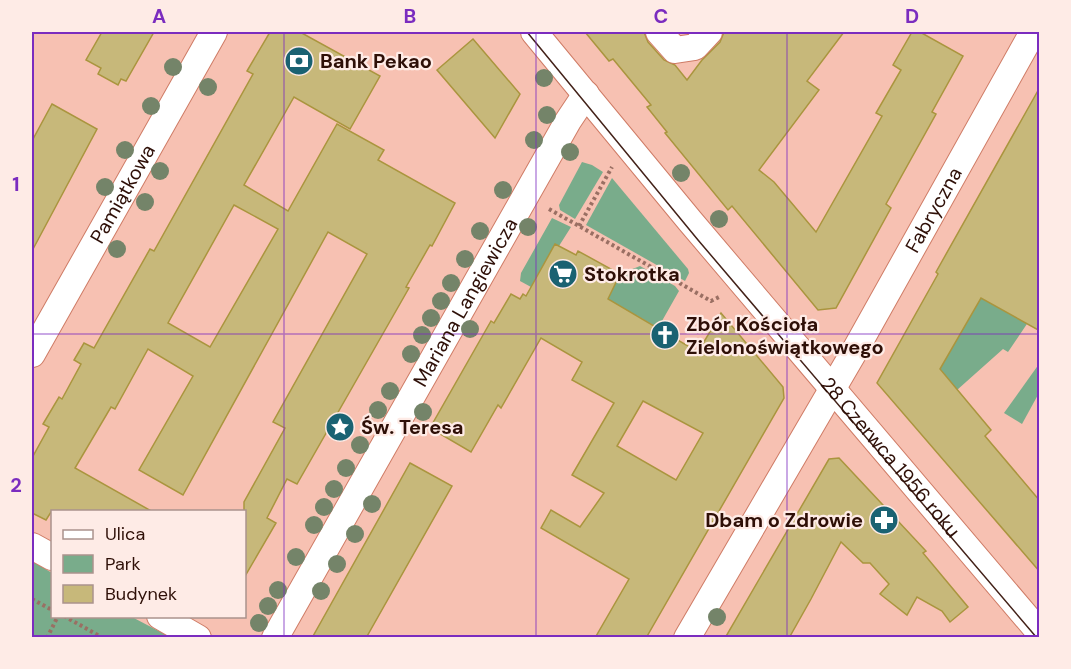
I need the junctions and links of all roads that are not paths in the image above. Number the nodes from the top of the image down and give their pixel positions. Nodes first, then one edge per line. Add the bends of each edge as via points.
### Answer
1 (214, 32) edge
2 (534, 32) edge
3 (659, 32) edge
4 (709, 32) edge
5 (1032, 32) edge
6 (586, 94) junction
7 (32, 354) edge
8 (832, 390) junction
9 (32, 546) edge
10 (51, 556) edge
11 (163, 618) edge
12 (1040, 633) edge
13 (198, 638) edge
14 (275, 638) edge
15 (687, 638) edge

1 - 7 street, Pamiątkowa
2 - 6 street, 28 Czerwca 1956 roku
3 - 4 street via 675,50 695,47
5 - 8 street, Fabryczna
6 - 8 street, 28 Czerwca 1956 roku
6 - 14 street, Mariana Langiewicza
8 - 12 street, 28 Czerwca 1956 roku
8 - 15 street, Fabryczna
9 - 10 street
11 - 13 street

